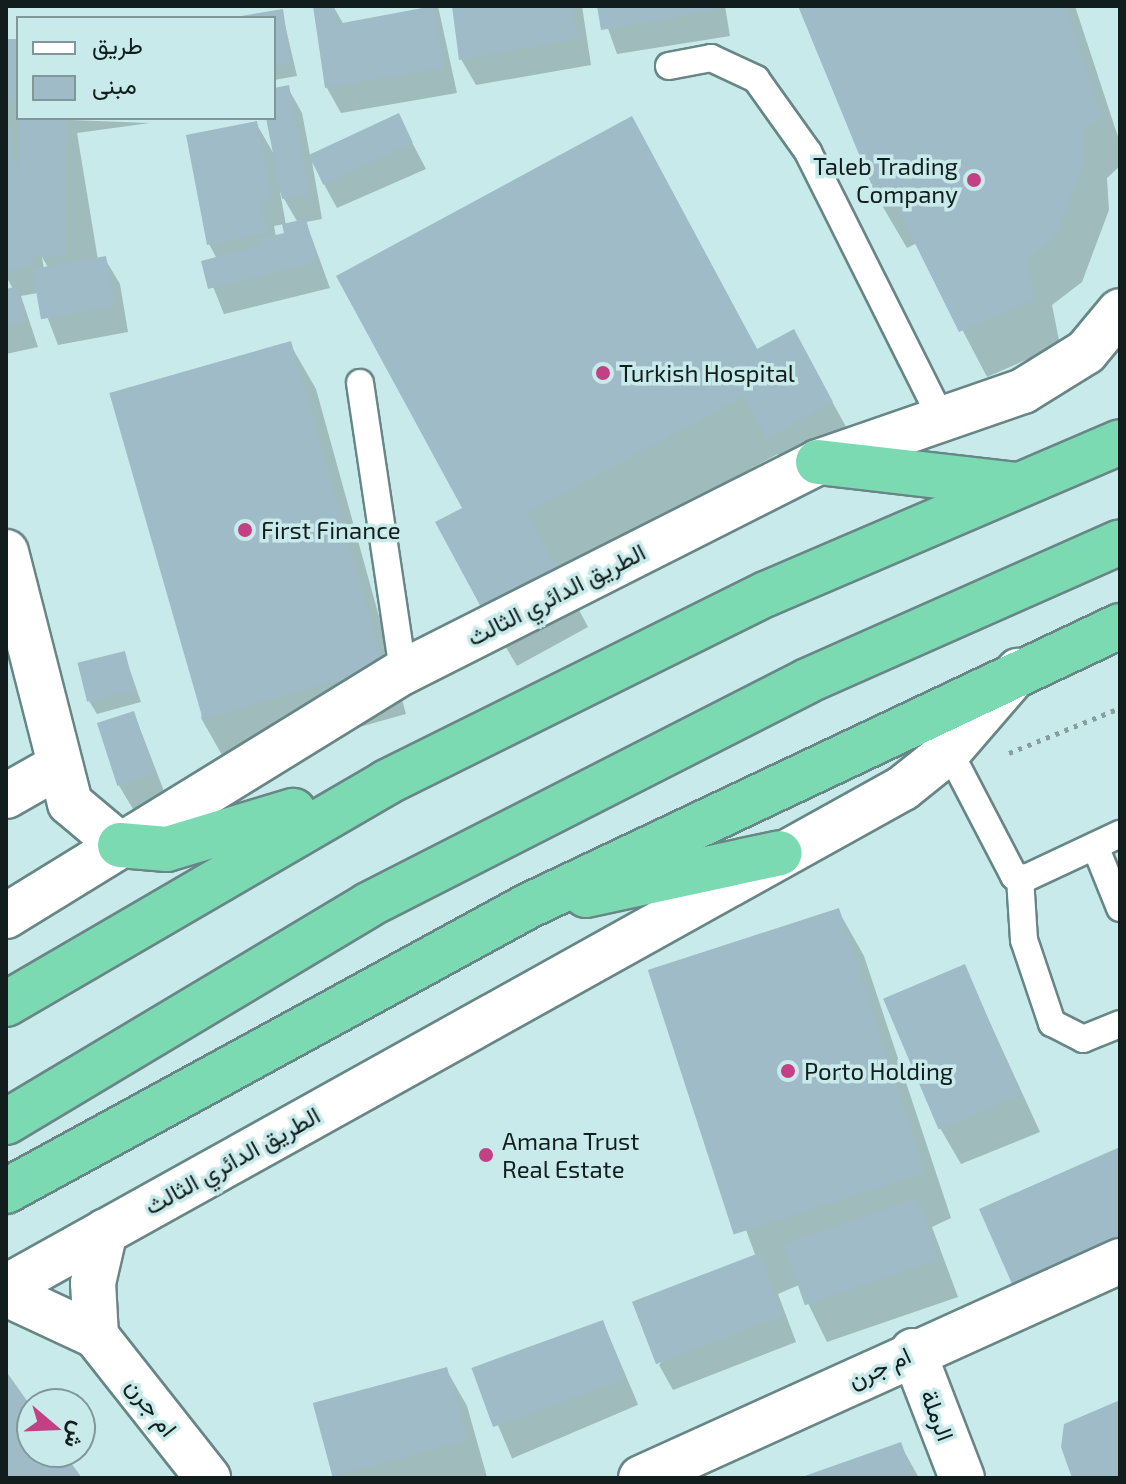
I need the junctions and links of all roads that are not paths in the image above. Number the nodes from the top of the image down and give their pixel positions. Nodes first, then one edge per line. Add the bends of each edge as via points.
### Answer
1 (669, 66) dead end
2 (1120, 311) edge
3 (360, 383) dead end
4 (940, 416) junction
5 (1120, 421) edge
6 (1120, 442) edge
7 (818, 462) junction
8 (1068, 465) junction
9 (1020, 486) junction
10 (1120, 542) edge
11 (6, 552) edge
12 (1120, 626) edge
13 (1018, 671) junction
14 (403, 672) junction
15 (954, 762) junction
16 (57, 767) junction
17 (387, 782) junction
18 (6, 796) edge
19 (1120, 834) edge
20 (120, 845) junction
21 (1095, 846) junction
22 (780, 853) junction
23 (1020, 878) junction
24 (528, 906) junction
25 (1120, 908) edge
26 (6, 916) edge
27 (6, 1004) edge
28 (1120, 1024) edge
29 (6, 1122) edge
30 (6, 1191) edge
31 (105, 1231) junction
32 (1120, 1261) edge
33 (6, 1287) edge
34 (6, 1294) edge
35 (96, 1336) junction
36 (913, 1351) junction
37 (646, 1477) edge
38 (208, 1478) edge
39 (962, 1478) edge

1 - 4 lane via 711,58 756,79 808,152
2 - 4 street, الطريق الدائري الثالث via 1086,352 1023,391
3 - 14 lane
4 - 7 street, الطريق الدائري الثالث
5 - 8 highway
6 - 8 highway
7 - 9 highway
7 - 14 street, الطريق الدائري الثالث
8 - 9 highway
9 - 17 highway via 766,594
10 - 29 highway via 807,681 383,897
11 - 16 street
12 - 13 highway, الطريق الدائري الثالث
13 - 15 street, الطريق الدائري الثالث
13 - 24 highway, الطريق الدائري الثالث
14 - 20 street, الطريق الدائري الثالث
15 - 22 street, الطريق الدائري الثالث
15 - 23 lane via 1009,872
16 - 18 street
16 - 20 street via 70,803
17 - 20 highway via 167,849
17 - 27 highway
19 - 21 lane
20 - 26 street, الطريق الدائري الثالث
21 - 23 lane
21 - 25 lane
22 - 24 highway
22 - 31 street, الطريق الدائري الثالث
23 - 28 lane via 1024,940 1052,1023 1083,1039
24 - 30 highway, الطريق الدائري الثالث
31 - 33 street, الطريق الدائري الثالث
31 - 35 street via 93,1283
32 - 36 street, ام جرن
34 - 35 street, ام جرن
35 - 38 street, ام جرن
36 - 37 street, ام جرن
36 - 39 street, الرملة

